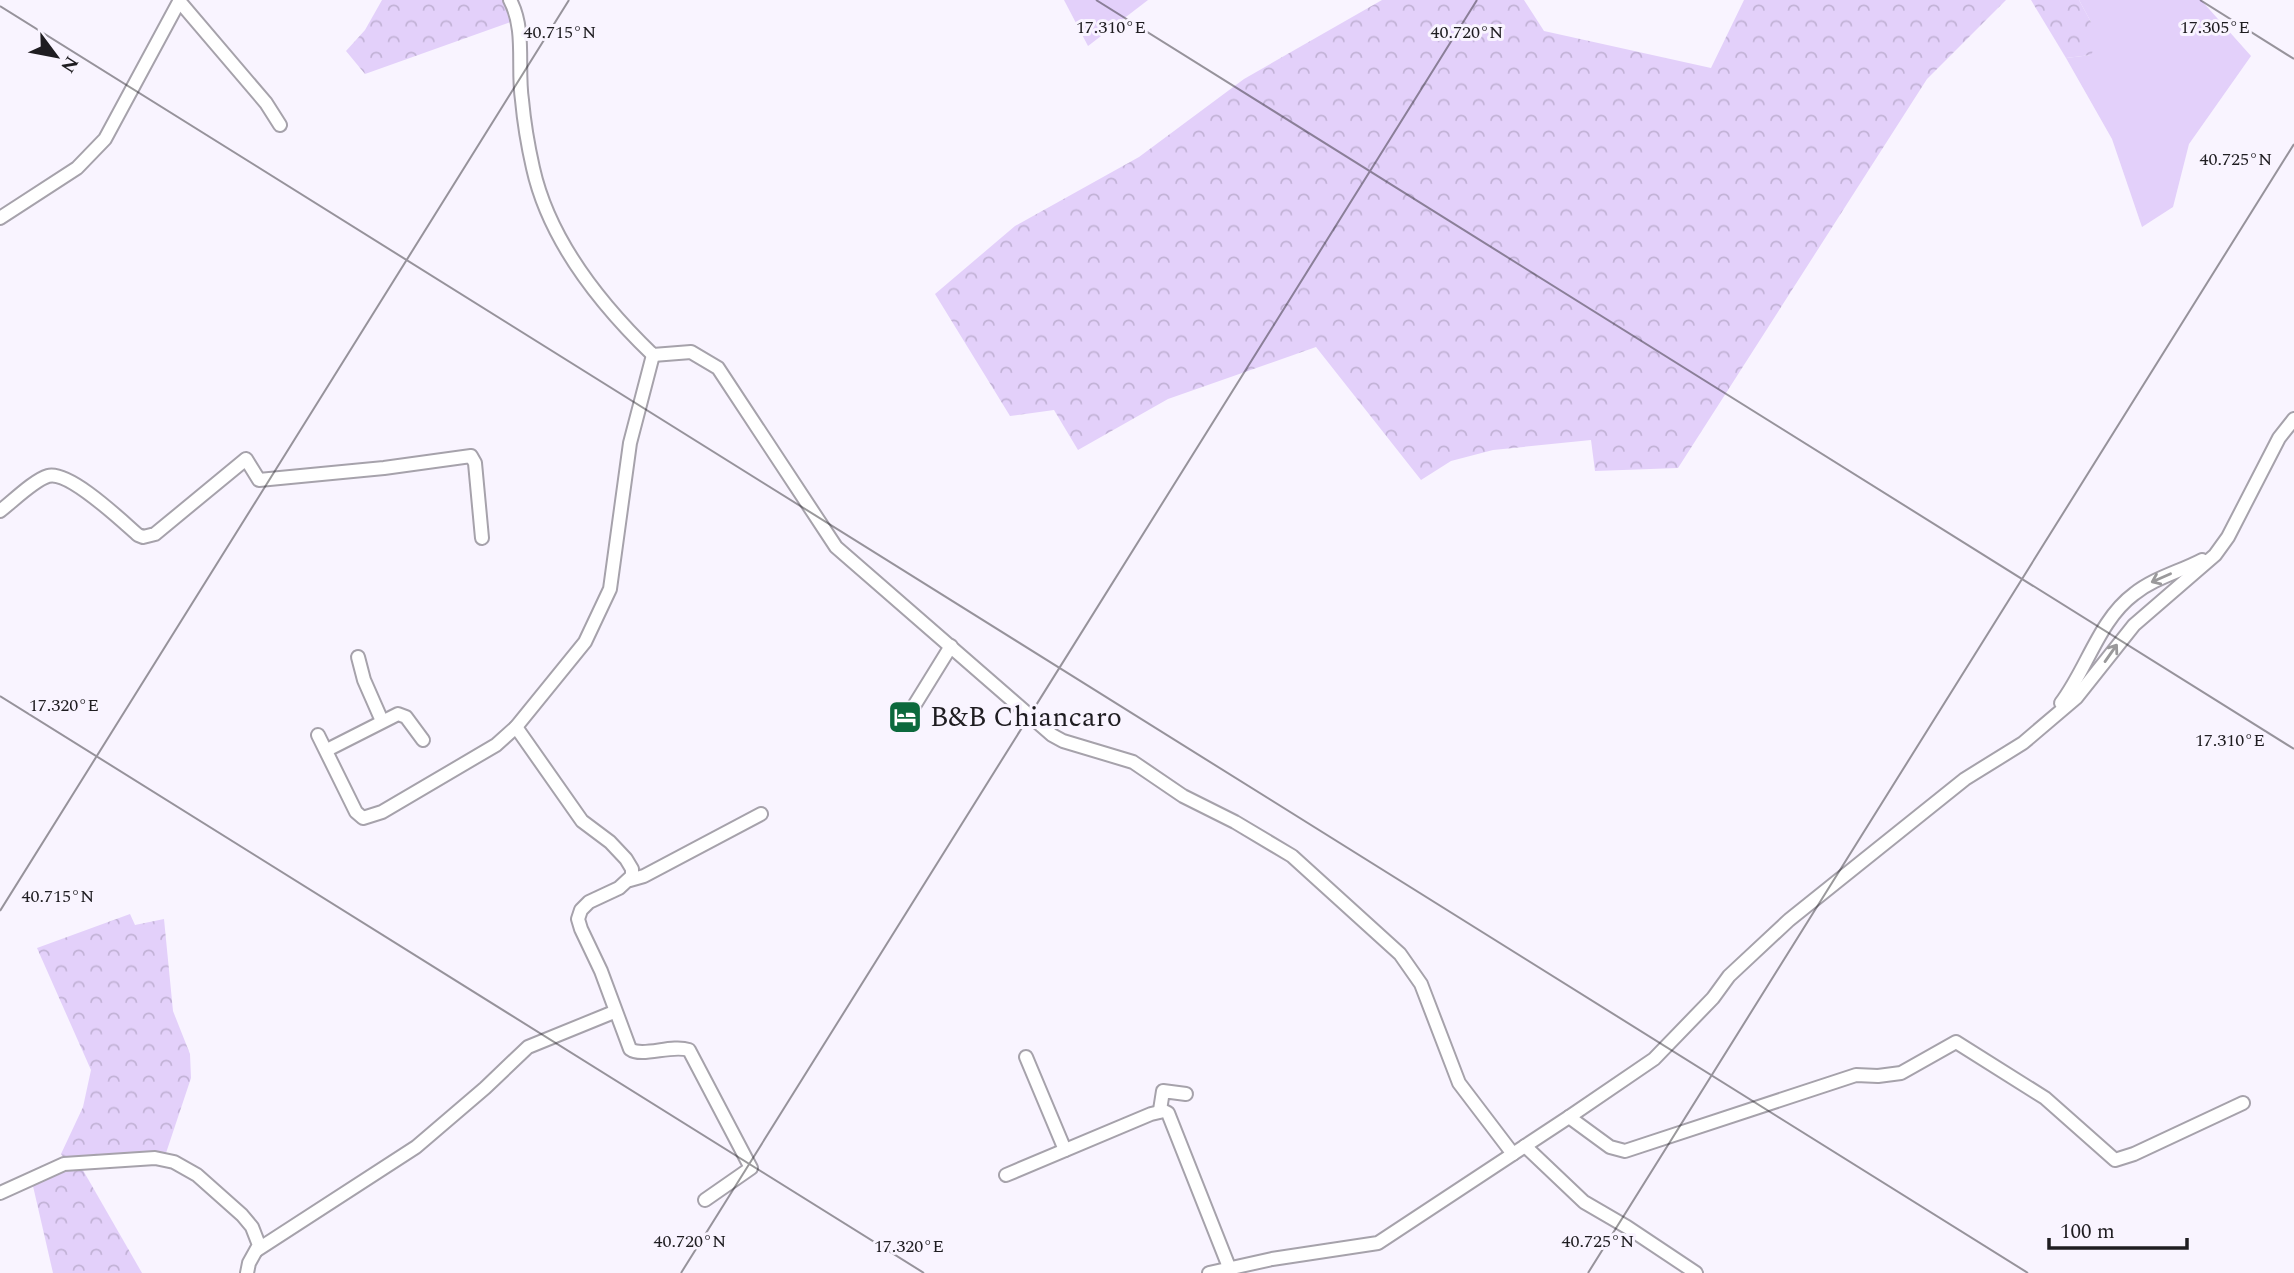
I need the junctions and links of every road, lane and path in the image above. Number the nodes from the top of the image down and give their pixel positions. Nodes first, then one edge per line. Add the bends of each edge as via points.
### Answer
1 (510, 0) edge
2 (180, 1) edge
3 (280, 125) dead end
4 (0, 218) edge
5 (653, 355) junction
6 (2294, 419) edge
7 (0, 511) edge
8 (482, 538) dead end
9 (2221, 547) junction
10 (951, 646) junction
11 (358, 657) dead end
12 (909, 714) dead end
13 (2048, 720) junction
14 (382, 721) junction
15 (516, 727) junction
16 (318, 735) dead end
17 (423, 740) dead end
18 (327, 750) junction
19 (761, 814) dead end
20 (630, 880) junction
21 (614, 1012) junction
22 (1026, 1057) dead end
23 (1186, 1094) dead end
24 (2243, 1103) dead end
25 (1160, 1110) junction
26 (1569, 1117) junction
27 (1525, 1146) junction
28 (1065, 1150) junction
29 (1513, 1153) junction
30 (1006, 1175) dead end
31 (0, 1193) edge
32 (705, 1199) dead end
33 (257, 1250) junction
34 (1229, 1267) junction
35 (1252, 1268) edge
36 (247, 1273) edge
37 (1209, 1273) edge
38 (1696, 1273) edge

1 - 5 street via 519,24 519,77 533,170 544,199 579,271 620,323
2 - 3 street
2 - 4 street via 100,146 77,169
5 - 10 street via 691,352 718,368 836,547
5 - 15 street via 630,443 610,589 585,642
6 - 9 street via 2279,438
7 - 8 street via 38,481 58,476 74,483 138,535 148,537 246,459 259,480 471,456
13 -> 9 street via 2076,698 2134,625
9 -> 13 street via 2145,586 2122,604 2080,678
10 - 12 street
10 - 29 street via 1052,735 1133,762 1183,796 1286,852 1327,886 1409,966 1421,984 1459,1083
11 - 14 street
13 - 26 street via 2023,743 1965,779 1789,919 1668,1046
14 - 17 street via 398,714 405,717
14 - 18 street
15 - 18 street via 496,746 382,812 363,818
15 - 20 street via 582,821 630,864
16 - 18 street
19 - 20 street
20 - 21 street via 589,902 578,919
21 - 32 street via 632,1052 689,1050 751,1168
21 - 33 street via 528,1047 416,1147
22 - 28 street
23 - 25 street via 1163,1091
24 - 26 street via 2115,1160 2045,1098 1956,1042 1901,1073 1856,1075 1625,1151 1610,1147
25 - 28 street
25 - 34 street via 1168,1113
26 - 27 street
27 - 29 street
27 - 38 street via 1584,1202
28 - 30 street
29 - 35 street via 1378,1243
31 - 33 street via 64,1164 167,1160 197,1175 242,1215 257,1237
33 - 36 street
34 - 35 street
34 - 37 street

